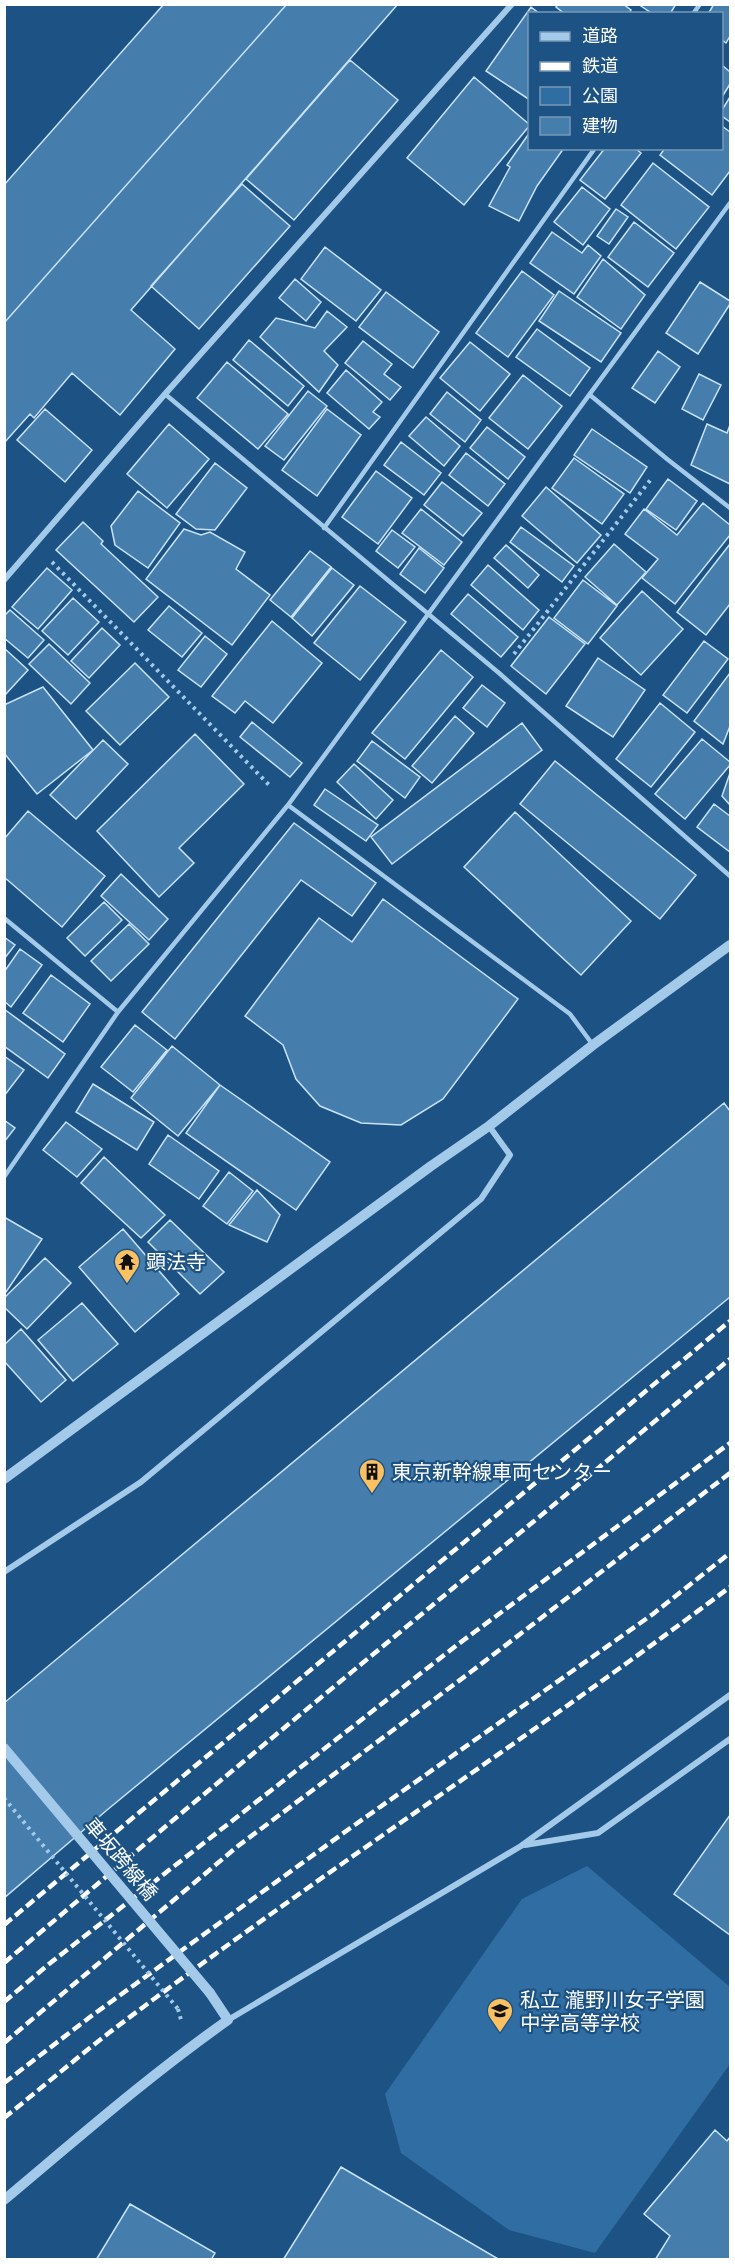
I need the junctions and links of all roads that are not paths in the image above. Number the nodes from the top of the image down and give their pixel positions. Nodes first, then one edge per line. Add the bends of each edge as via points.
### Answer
1 (512, 4) edge
2 (594, 150) edge
3 (730, 203) edge
4 (165, 394) junction
5 (591, 395) junction
6 (730, 508) edge
7 (324, 528) junction
8 (4, 580) edge
9 (428, 614) junction
10 (288, 805) junction
11 (730, 876) edge
12 (4, 918) edge
13 (730, 945) edge
14 (118, 1012) junction
15 (593, 1045) junction
16 (489, 1126) junction
17 (4, 1177) edge
18 (4, 1479) edge
19 (4, 1572) edge
20 (730, 1695) edge
21 (730, 1739) edge
22 (4, 1748) edge
23 (521, 1846) junction
24 (228, 2020) junction
25 (4, 2200) edge

1 - 4 street
2 - 7 lane
3 - 5 lane
4 - 7 lane
4 - 8 street
5 - 6 lane
5 - 9 lane
7 - 9 lane
9 - 10 lane
9 - 11 lane
10 - 14 lane
10 - 15 lane via 570,1014
12 - 14 lane
13 - 15 street
14 - 17 lane
15 - 16 street
16 - 18 street
16 - 19 street via 510,1155 481,1199 141,1482
20 - 23 street
21 - 23 street via 598,1833
22 - 24 street, 車坂跨線橋, bridge via 210,1993
23 - 24 street
24 - 25 street via 126,2097

